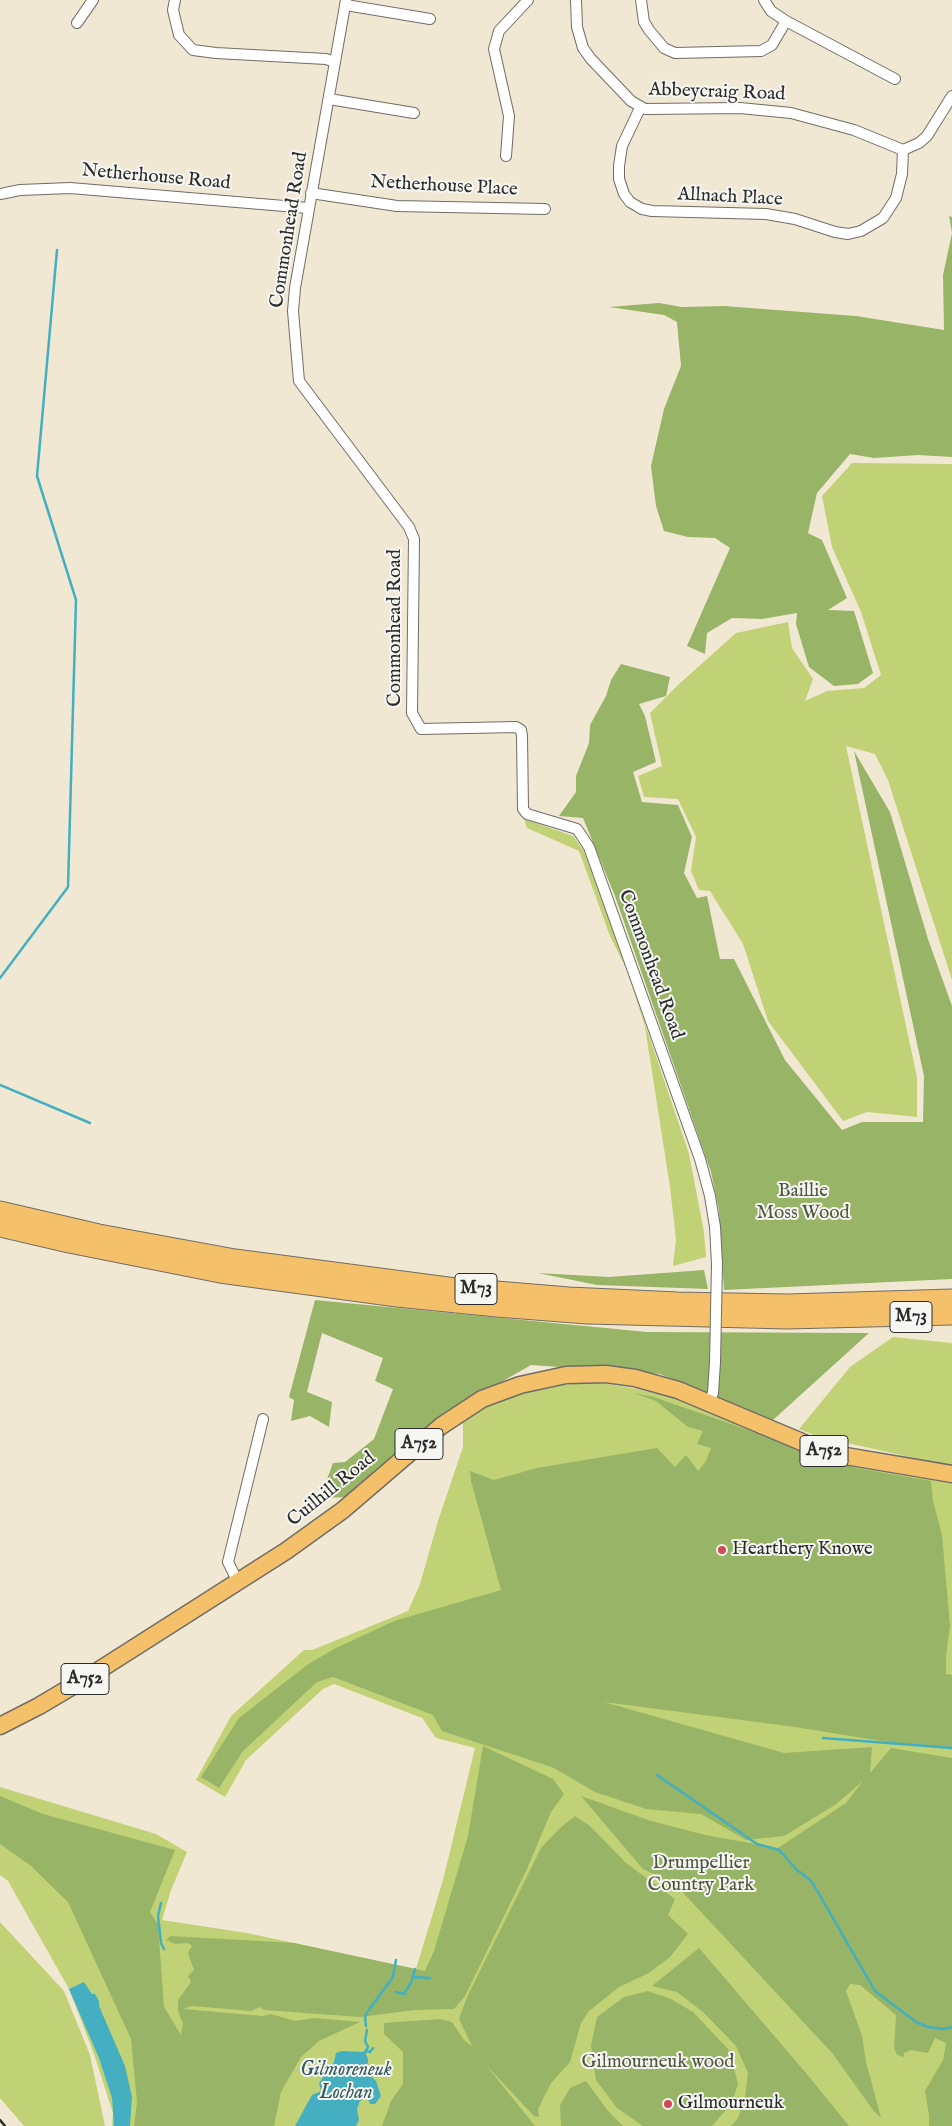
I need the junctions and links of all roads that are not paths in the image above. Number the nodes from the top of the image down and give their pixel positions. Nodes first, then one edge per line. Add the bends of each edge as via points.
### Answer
1 (93, 0) edge
2 (175, 0) edge
3 (528, 0) edge
4 (576, 0) edge
5 (640, 0) edge
6 (764, 0) edge
7 (346, 3) edge
8 (430, 19) dead end
9 (786, 20) junction
10 (78, 23) dead end
11 (335, 62) junction
12 (895, 79) dead end
13 (952, 96) edge
14 (329, 99) junction
15 (640, 108) junction
16 (414, 113) dead end
17 (903, 150) junction
18 (506, 156) dead end
19 (312, 193) junction
20 (0, 194) edge
21 (308, 208) junction
22 (545, 209) dead end
23 (0, 1211) edge
24 (0, 1227) edge
25 (952, 1299) edge
26 (952, 1315) edge
27 (709, 1402) junction
28 (264, 1419) dead end
29 (952, 1474) edge
30 (238, 1582) junction
31 (0, 1726) edge

1 - 10 street
2 - 11 street via 173,10 179,35 193,50
3 - 18 street via 499,32 494,50 509,116
4 - 15 street, Abbeycraig Road via 577,27 583,48
5 - 9 street via 648,30 664,48 675,53 761,51 772,45
6 - 9 street via 771,11
7 - 8 street
7 - 11 street, Commonhead Road
9 - 12 street
11 - 14 street, Commonhead Road
13 - 17 street via 927,136 920,143
14 - 16 street
14 - 19 street, Commonhead Road
15 - 17 street, Abbeycraig Road via 740,108 791,113 854,130
15 - 17 street, Allnach Place via 622,146 619,179 630,202 652,212 766,214 835,232 861,231 878,222 896,198
19 - 21 street, Commonhead Road
19 - 22 street, Netherhouse Place via 397,206
20 - 21 street, Netherhouse Road via 70,188
21 - 27 street, Commonhead Road, bridge via 293,311 299,381 409,527 414,539 412,713 421,729 516,727 521,730 523,809 527,814 577,829 589,847 700,1159 712,1212 717,1264 715,1362 713,1393
23 - 25 highway, M73 via 99,1234 236,1259 448,1287 678,1302 787,1304
24 - 26 highway, M73 via 220,1273 397,1298 587,1314 787,1320
27 - 29 main road, A752 via 828,1453
27 - 30 main road, Cuilhill Road / A752 via 664,1385 606,1374 566,1375 501,1391 470,1406 441,1426 343,1510
28 - 30 street via 228,1562
30 - 31 main road, Cuilhill Road / A752 via 93,1674

